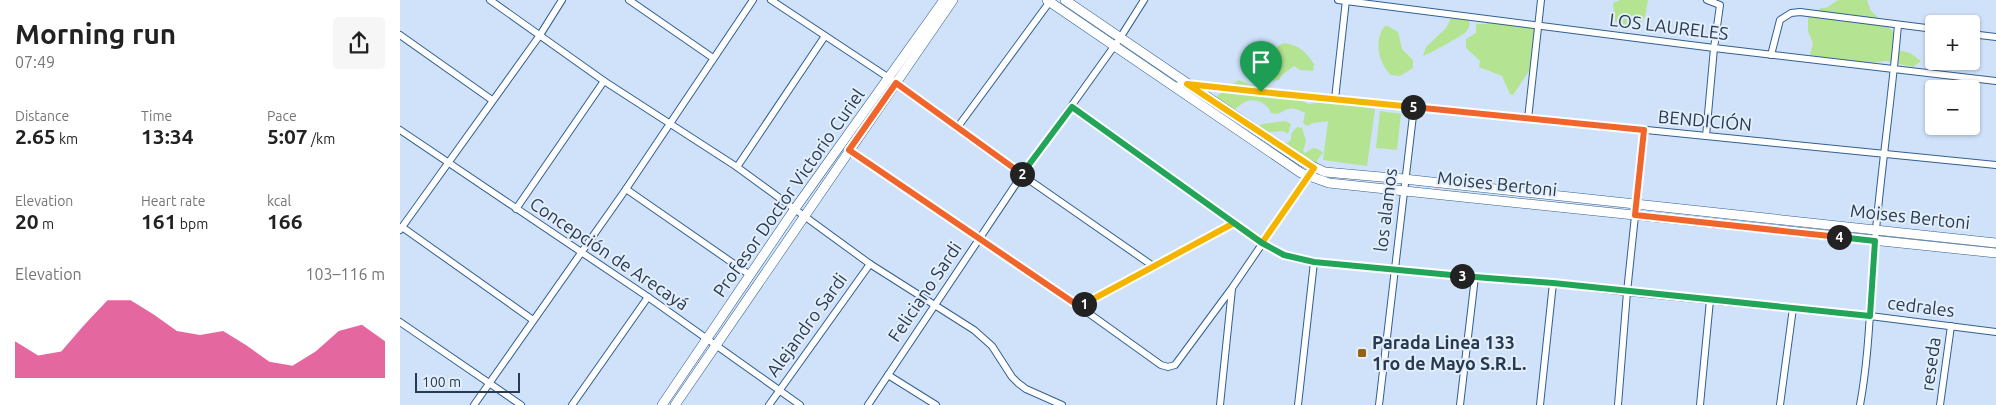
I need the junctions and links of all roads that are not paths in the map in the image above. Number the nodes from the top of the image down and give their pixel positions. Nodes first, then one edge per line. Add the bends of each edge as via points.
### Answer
1 (490, 0) edge
2 (562, 0) edge
3 (628, 0) edge
4 (753, 0) edge
5 (772, 0) edge
6 (944, 0) edge
7 (954, 0) edge
8 (1065, 0) edge
9 (1144, 0) edge
10 (1338, 0) edge
11 (1541, 0) edge
12 (1708, 0) edge
13 (1049, 1) edge
14 (1346, 1) edge
15 (1538, 25) junction
16 (1898, 25) junction
17 (1925, 28) edge
18 (400, 35) edge
19 (540, 35) junction
20 (1980, 35) edge
21 (825, 36) junction
22 (1996, 37) edge
23 (1120, 38) junction
24 (1114, 46) junction
25 (1714, 48) junction
26 (1771, 55) junction
27 (713, 58) junction
28 (1894, 69) junction
29 (892, 80) junction
30 (604, 81) junction
31 (1996, 81) edge
32 (1187, 84) junction
33 (1173, 86) junction
34 (1335, 99) junction
35 (492, 100) junction
36 (1072, 107) junction
37 (1414, 107) junction
38 (1528, 119) junction
39 (669, 123) junction
40 (957, 128) junction
41 (400, 130) edge
42 (1644, 130) junction
43 (1706, 136) junction
44 (849, 150) junction
45 (1885, 153) junction
46 (448, 162) junction
47 (1996, 165) edge
48 (738, 168) junction
49 (1311, 172) junction
50 (1022, 175) junction
51 (1404, 179) junction
52 (626, 189) junction
53 (1404, 191) junction
54 (1636, 204) junction
55 (516, 209) junction
56 (800, 214) junction
57 (1635, 215) junction
58 (1234, 223) junction
59 (401, 229) edge
60 (1876, 229) junction
61 (979, 240) junction
62 (1875, 241) junction
63 (1262, 243) junction
64 (1996, 243) edge
65 (580, 252) junction
66 (1996, 253) edge
67 (1314, 262) junction
68 (870, 264) junction
69 (1154, 266) junction
70 (1394, 270) junction
71 (750, 275) junction
72 (1475, 277) junction
73 (1553, 283) junction
74 (1232, 288) junction
75 (1627, 292) junction
76 (648, 297) junction
77 (1710, 300) junction
78 (934, 305) junction
79 (1080, 307) junction
80 (1793, 308) junction
81 (1870, 316) junction
82 (533, 320) junction
83 (400, 322) edge
84 (1951, 326) junction
85 (1996, 332) edge
86 (706, 338) junction
87 (716, 345) junction
88 (888, 375) junction
89 (489, 382) junction
90 (779, 390) junction
91 (474, 405) edge
92 (521, 405) edge
93 (572, 405) edge
94 (662, 405) edge
95 (675, 405) edge
96 (769, 405) edge
97 (800, 405) edge
98 (868, 405) edge
99 (936, 405) edge
100 (1062, 405) edge
101 (1220, 405) edge
102 (1298, 405) edge
103 (1380, 405) edge
104 (1460, 405) edge
105 (1540, 405) edge
106 (1618, 405) edge
107 (1700, 405) edge
108 (1780, 405) edge
109 (1860, 405) edge
110 (1940, 405) edge

1 - 19 street
2 - 19 street
3 - 27 street
4 - 27 street
5 - 21 street
6 - 29 street, Profesor Doctor Victorio Curiel
7 - 29 street, Profesor Doctor Victorio Curiel
8 - 23 street, Moises Bertoni
9 - 23 street, Feliciano Sardi
10 - 14 street, LOS LAURELES
11 - 15 street
12 - 25 street via 1720,5
13 - 24 street, Moises Bertoni
13 - 40 street
14 - 15 street, LOS LAURELES
14 - 34 street
15 - 25 street, LOS LAURELES
15 - 38 street
16 - 17 street
16 - 26 street via 1791,13 1780,20
16 - 28 street
18 - 35 street
19 - 30 street
19 - 35 street
20 - 22 street
21 - 29 street
21 - 48 street
23 - 24 street, Feliciano Sardi
23 - 32 street, Moises Bertoni
24 - 33 street, Moises Bertoni
24 - 36 street, Feliciano Sardi
25 - 26 street, LOS LAURELES
25 - 43 street
26 - 28 street, LOS LAURELES
27 - 39 street
28 - 31 street, LOS LAURELES
28 - 45 street
29 - 40 street
29 - 44 street, Profesor Doctor Victorio Curiel
29 - 56 street, Profesor Doctor Victorio Curiel
30 - 39 street
30 - 55 street
32 - 33 street, BENDICIÓN
32 - 34 street, BENDICIÓN
32 - 49 street, Moises Bertoni
33 - 49 street, Moises Bertoni via 1301,173
34 - 37 street, BENDICIÓN
35 - 46 street
36 - 50 street, Feliciano Sardi
36 - 58 street, cedrales
37 - 38 street, BENDICIÓN
37 - 51 street, los alamos
38 - 42 street, BENDICIÓN
39 - 48 street
39 - 52 street
40 - 50 street
41 - 46 street, Concepción de Arecayá
42 - 43 street, BENDICIÓN
42 - 54 street
43 - 45 street, BENDICIÓN
44 - 56 street, Profesor Doctor Victorio Curiel
44 - 61 street
45 - 47 street, BENDICIÓN
45 - 60 street
46 - 55 street, Concepción de Arecayá
46 - 59 street
48 - 56 street
49 - 51 street, Moises Bertoni
49 - 53 street, Moises Bertoni via 1329,183
49 - 63 street
50 - 61 street, Feliciano Sardi
50 - 69 street
51 - 53 street, los alamos
51 - 54 street, Moises Bertoni
52 - 65 street
52 - 71 street
53 - 57 street, Moises Bertoni
53 - 70 street, los alamos
54 - 57 street
54 - 60 street, Moises Bertoni
55 - 65 street, Concepción de Arecayá
56 - 68 street
56 - 71 street, Profesor Doctor Victorio Curiel
56 - 87 street, Profesor Doctor Victorio Curiel
57 - 62 street, Moises Bertoni
57 - 75 street
58 - 63 street, cedrales
58 - 69 street
59 - 82 street
60 - 62 street
60 - 64 street, Moises Bertoni
61 - 78 street, Feliciano Sardi
61 - 79 street
62 - 66 street, Moises Bertoni
62 - 81 street
63 - 67 street, cedrales via 1284,255
63 - 74 street
65 - 76 street, Concepción de Arecayá
65 - 82 street
67 - 70 street, cedrales
67 - 102 street
68 - 78 street
68 - 90 street, Alejandro Sardi
69 - 79 street
70 - 72 street, cedrales
70 - 103 street, los alamos
71 - 86 street, Profesor Doctor Victorio Curiel
72 - 73 street, cedrales
72 - 104 street
73 - 75 street, cedrales
73 - 105 street
74 - 79 street via 1175,365 1168,367 1161,366
74 - 101 street
75 - 77 street, cedrales
75 - 106 street
76 - 86 street, Concepción de Arecayá
76 - 93 street
77 - 80 street, cedrales
77 - 107 street
78 - 88 street, Feliciano Sardi
78 - 100 street via 974,330 992,346 1012,377 1026,389
80 - 81 street, cedrales
80 - 108 street
81 - 84 street, cedrales
81 - 109 street
82 - 89 street
83 - 89 street
84 - 85 street, cedrales
84 - 110 street, reseda
86 - 87 street, Concepción de Arecayá
86 - 94 street, Profesor Doctor Victorio Curiel
87 - 90 street, Concepción de Arecayá
87 - 95 street, Profesor Doctor Victorio Curiel
88 - 98 street, Feliciano Sardi
88 - 99 street
89 - 91 street
89 - 92 street
90 - 96 street, Alejandro Sardi
90 - 97 street, Concepción de Arecayá

